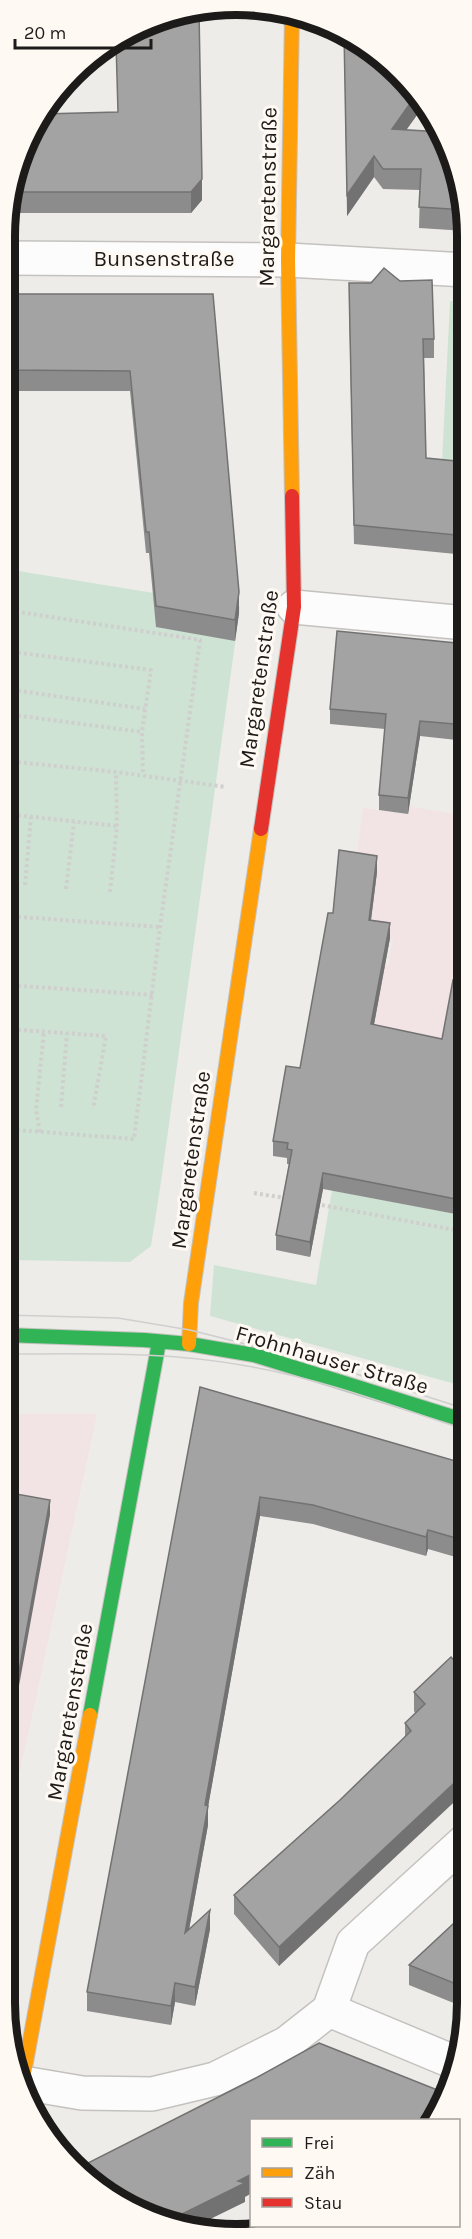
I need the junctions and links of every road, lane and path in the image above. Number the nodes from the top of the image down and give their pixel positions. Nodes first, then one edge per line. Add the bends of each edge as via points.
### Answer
1 (292, 23) edge
2 (15, 258) edge
3 (288, 260) junction
4 (457, 269) edge
5 (294, 608) junction
6 (15, 611) edge
7 (457, 622) edge
8 (15, 652) edge
9 (15, 690) edge
10 (145, 709) junction
11 (15, 715) edge
12 (142, 732) junction
13 (15, 762) edge
14 (116, 772) junction
15 (142, 775) junction
16 (181, 781) junction
17 (226, 787) dead end
18 (15, 815) edge
19 (31, 817) junction
20 (74, 822) junction
21 (117, 826) junction
22 (25, 885) dead end
23 (66, 889) dead end
24 (110, 892) dead end
25 (15, 917) edge
26 (160, 927) junction
27 (15, 986) edge
28 (153, 995) junction
29 (15, 1029) edge
30 (44, 1031) junction
31 (67, 1033) junction
32 (61, 1107) dead end
33 (93, 1109) dead end
34 (15, 1131) edge
35 (40, 1132) junction
36 (255, 1193) dead end
37 (290, 1199) edge
38 (313, 1204) edge
39 (457, 1230) edge
40 (15, 1335) edge
41 (159, 1342) junction
42 (189, 1344) junction
43 (457, 1418) edge
44 (457, 1848) edge
45 (329, 2010) junction
46 (449, 2059) edge
47 (25, 2068) edge
48 (32, 2087) edge

1 - 3 street, Margaretenstraße
2 - 3 street, Bunsenstraße
3 - 4 street, Bunsenstraße
3 - 5 street, Margaretenstraße
5 - 7 street
5 - 42 street, Margaretenstraße via 191,1303
6 - 16 path via 200,640
8 - 10 path via 151,670
9 - 10 path
10 - 12 path
11 - 12 path
12 - 15 path
13 - 14 path
14 - 15 path
14 - 21 path
15 - 16 path
16 - 17 path
16 - 26 path
18 - 19 path
19 - 20 path
19 - 22 path
20 - 21 path
20 - 23 path
21 - 24 path
25 - 26 path
26 - 28 path
27 - 28 path
28 - 35 path via 134,1139
29 - 30 path
30 - 31 path
30 - 35 path via 36,1110
31 - 32 path
31 - 33 path via 106,1036
34 - 35 path
36 - 37 path
38 - 39 path
40 - 41 street, Frohnhauser Straße
41 - 42 street, Frohnhauser Straße
41 - 47 street, Margaretenstraße
42 - 43 street, Frohnhauser Straße via 254,1355
44 - 45 street via 353,1943
45 - 46 street
45 - 48 street via 287,2043 215,2079 152,2094

